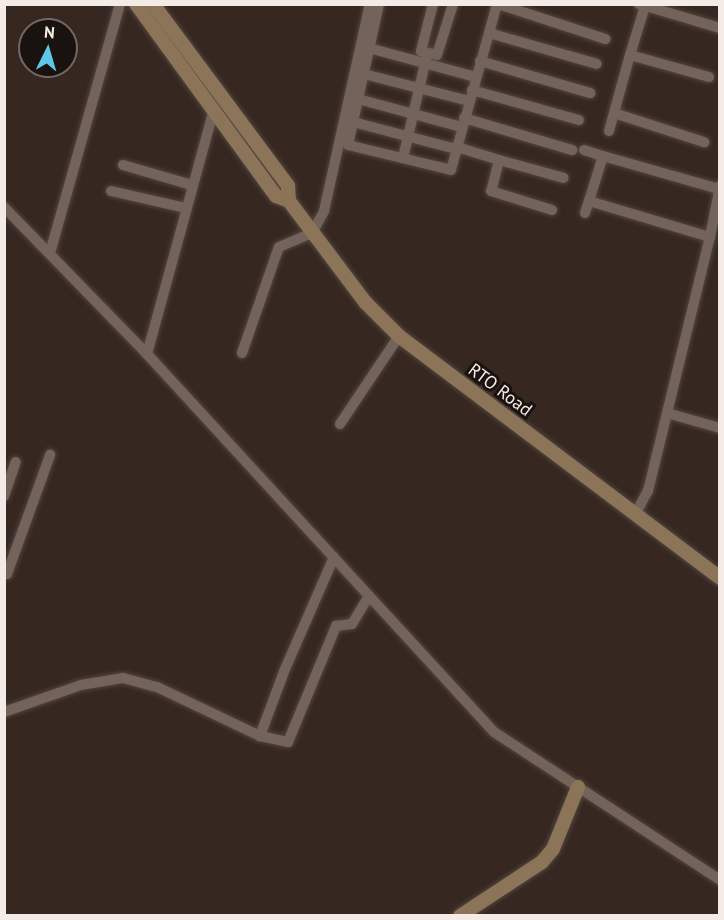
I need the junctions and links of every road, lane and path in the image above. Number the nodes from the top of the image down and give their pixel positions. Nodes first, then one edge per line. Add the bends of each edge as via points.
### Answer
1 (120, 4) edge
2 (136, 4) edge
3 (153, 4) edge
4 (370, 4) edge
5 (379, 4) edge
6 (433, 4) edge
7 (453, 4) edge
8 (498, 4) edge
9 (642, 5) edge
10 (720, 28) edge
11 (489, 33) junction
12 (605, 39) dead end
13 (369, 48) junction
14 (181, 53) junction
15 (630, 55) junction
16 (426, 58) junction
17 (480, 61) junction
18 (597, 64) dead end
19 (364, 74) junction
20 (476, 77) junction
21 (709, 77) dead end
22 (419, 88) junction
23 (590, 93) dead end
24 (471, 96) junction
25 (358, 99) junction
26 (214, 109) junction
27 (614, 113) junction
28 (413, 114) junction
29 (579, 120) dead end
30 (353, 122) junction
31 (463, 122) junction
32 (609, 131) dead end
33 (408, 137) junction
34 (704, 142) dead end
35 (456, 148) junction
36 (572, 150) dead end
37 (584, 150) dead end
38 (603, 156) junction
39 (403, 158) junction
40 (499, 160) junction
41 (123, 165) dead end
42 (564, 178) dead end
43 (192, 185) junction
44 (719, 187) edge
45 (111, 191) dead end
46 (289, 201) junction
47 (589, 201) junction
48 (4, 207) edge
49 (185, 208) junction
50 (552, 210) dead end
51 (585, 213) dead end
52 (312, 233) junction
53 (710, 237) junction
54 (50, 253) junction
55 (399, 336) junction
56 (242, 353) dead end
57 (147, 354) junction
58 (667, 413) junction
59 (340, 424) dead end
60 (720, 428) edge
61 (50, 455) dead end
62 (16, 462) dead end
63 (4, 496) edge
64 (635, 515) junction
65 (334, 557) junction
66 (4, 573) edge
67 (720, 578) edge
68 (369, 596) junction
69 (4, 712) edge
70 (260, 736) junction
71 (578, 787) junction
72 (720, 880) edge
73 (460, 915) edge

1 - 54 street
2 - 14 street, RTO Road
3 - 14 street, RTO Road
4 - 52 street via 324,211
5 - 13 street
6 - 16 street via 421,51
7 - 16 street via 437,55
8 - 11 street
8 - 12 street
9 - 10 street
9 - 15 street
11 - 17 street
11 - 18 street
13 - 16 street
13 - 19 street
14 - 26 street, RTO Road
14 - 46 street, RTO Road via 288,186
15 - 21 street
15 - 27 street
16 - 20 street
16 - 22 street
17 - 20 street
17 - 23 street
19 - 22 street
19 - 25 street
20 - 24 street
22 - 24 street
22 - 28 street
24 - 29 street
24 - 31 street
25 - 28 street
25 - 30 street
26 - 43 street
26 - 46 street, RTO Road via 276,196
27 - 32 street
27 - 34 street
28 - 31 street
28 - 33 street
30 - 33 street
30 - 39 street via 348,145
31 - 35 street
31 - 36 street
33 - 35 street
33 - 39 street
35 - 39 street via 451,170
35 - 40 street
37 - 38 street
38 - 44 street
38 - 47 street
40 - 42 street
40 - 50 street via 491,191
41 - 43 street
43 - 49 street
44 - 53 street
45 - 49 street
46 - 52 street, RTO Road
47 - 51 street
47 - 53 street
48 - 54 street
49 - 57 street
52 - 55 street, RTO Road via 366,303
52 - 56 street via 279,247
53 - 58 street
54 - 57 street
55 - 59 street
55 - 64 street, RTO Road
57 - 65 street
58 - 60 street
58 - 64 street via 648,491
61 - 66 street via 7,574
62 - 63 street
64 - 67 street, RTO Road
65 - 68 street
65 - 70 street
68 - 70 street via 352,624 336,626 288,742
68 - 71 street via 494,732
69 - 70 street via 81,685 123,678 157,687
71 - 72 street
71 - 73 street via 553,849 542,862

